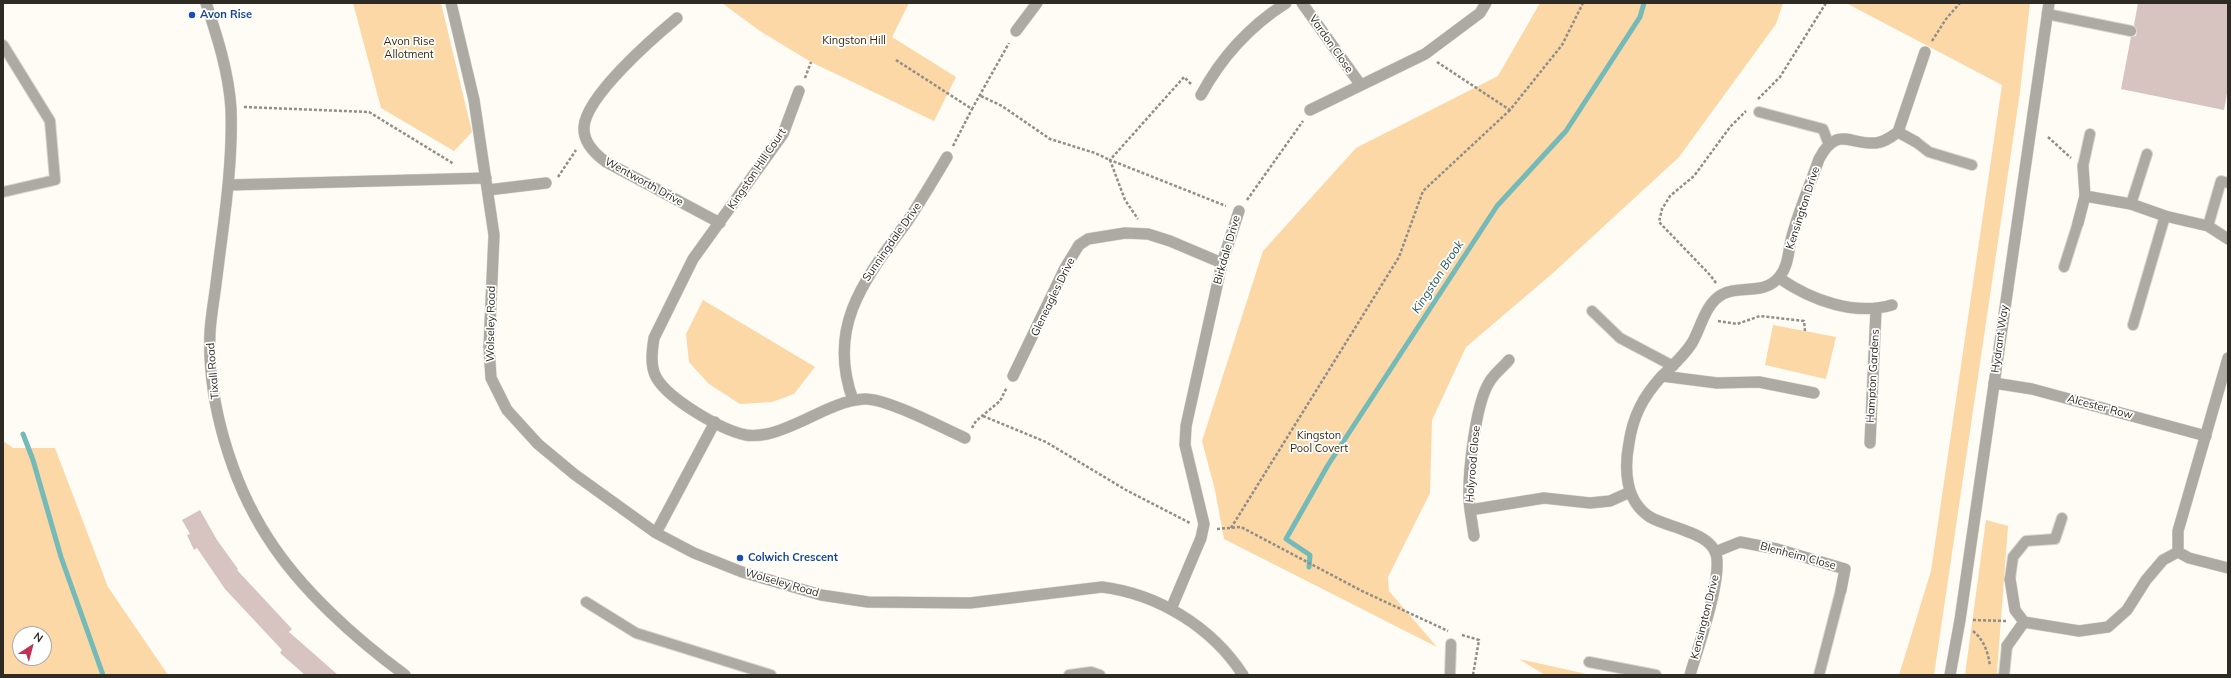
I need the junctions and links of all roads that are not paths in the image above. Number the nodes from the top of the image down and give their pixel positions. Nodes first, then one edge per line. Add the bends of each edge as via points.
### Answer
1 (206, 3) edge
2 (451, 3) edge
3 (1037, 3) edge
4 (1286, 3) edge
5 (1302, 3) edge
6 (1486, 3) edge
7 (2049, 3) edge
8 (2048, 14) junction
9 (677, 18) dead end
10 (1016, 31) road end
11 (2131, 31) dead end
12 (3, 45) edge
13 (1925, 52) road end
14 (1360, 84) junction
15 (799, 91) road end
16 (1201, 95) dead end
17 (1310, 110) road end
18 (1759, 112) dead end
19 (1898, 132) junction
20 (2090, 134) dead end
21 (1916, 142) joint
22 (1829, 145) junction
23 (2147, 154) dead end
24 (947, 157) road end
25 (1972, 165) dead end
26 (2083, 168) joint
27 (486, 178) junction
28 (546, 183) road end
29 (2228, 183) edge
30 (229, 185) junction
31 (488, 190) junction
32 (3, 192) edge
33 (2086, 196) junction
34 (2131, 204) junction
35 (1239, 211) road end
36 (2165, 216) junction
37 (720, 223) junction
38 (2078, 223) joint
39 (2208, 226) junction
40 (2228, 239) edge
41 (1222, 264) junction
42 (2064, 267) dead end
43 (1779, 278) junction
44 (1892, 305) dead end
45 (1876, 310) junction
46 (1592, 311) dead end
47 (2133, 325) dead end
48 (2228, 358) edge
49 (1508, 360) dead end
50 (1673, 366) junction
51 (1013, 376) road end
52 (1662, 376) junction
53 (1994, 383) junction
54 (1814, 393) dead end
55 (853, 400) junction
56 (715, 422) junction
57 (2206, 436) junction
58 (965, 438) road end
59 (1870, 443) dead end
60 (1630, 492) junction
61 (1470, 510) junction
62 (2062, 518) dead end
63 (656, 533) junction
64 (1474, 536) dead end
65 (1715, 552) junction
66 (2178, 552) junction
67 (2228, 568) edge
68 (2010, 579) joint
69 (1840, 590) joint
70 (586, 602) dead end
71 (1171, 609) junction
72 (2024, 622) junction
73 (1451, 644) dead end
74 (2007, 646) joint
75 (1589, 662) dead end
76 (405, 675) edge
77 (771, 675) edge
78 (1070, 675) edge
79 (1100, 675) edge
80 (1243, 675) edge
81 (1450, 675) edge
82 (1656, 675) edge
83 (1690, 675) edge
84 (1819, 675) edge
85 (1950, 675) edge
86 (2004, 675) edge

1 - 30 street, Tixall Road via 225,72 231,106
2 - 27 street via 474,100
3 - 10 street
4 - 16 street via 1256,24 1221,61
5 - 14 street, Vardon Close
6 - 14 street via 1480,12 1425,54
7 - 8 street, Hydrant Way
8 - 11 lane
8 - 53 street, Hydrant Way
9 - 37 street, Wentworth Drive via 642,48 596,101 584,127 585,136 593,152 606,162
12 - 32 lane via 50,121 55,180
13 - 19 street
14 - 17 street
15 - 37 street, Kingston Hill Court via 784,134
18 - 22 lane via 1823,129
19 - 21 street
19 - 22 street via 1889,139 1875,143 1851,139 1836,140
20 - 26 lane
21 - 25 lane via 1929,152
22 - 43 street, Kensington Drive via 1819,159 1792,236 1786,268
23 - 34 lane
24 - 55 street, Sunningdale Drive via 912,214 869,273 850,315 844,338 843,363
26 - 33 street
27 - 30 street
27 - 31 street, Wolseley Road
28 - 31 street
29 - 39 lane via 2221,181
30 - 76 street, Tixall Road via 210,332 212,382 222,435 244,491 268,538 300,580 343,624
31 - 63 street, Wolseley Road via 494,235 489,362 498,394 507,410 538,444 574,474
33 - 34 street
33 - 38 street
34 - 36 street
35 - 41 street, Birkdale Drive
36 - 39 street
36 - 47 lane
37 - 56 street via 692,259 659,326 652,352 656,376 663,388 676,400
38 - 42 lane
39 - 40 street
41 - 51 street, Gleneagles Drive via 1148,234 1125,233 1088,238 1079,245 1065,268
41 - 71 street, Birkdale Drive via 1186,426 1185,445 1203,514 1203,530
43 - 45 street via 1816,299
43 - 50 street via 1770,286 1723,294 1705,315 1692,343
44 - 45 street
45 - 59 street, Hampton Gardens
46 - 50 lane via 1620,338
48 - 57 street
49 - 61 street, Holyrood Close via 1490,381 1481,399 1476,418 1468,496
50 - 52 street
52 - 54 street via 1717,383 1759,382
52 - 60 street via 1646,395 1634,416 1628,445 1627,480
53 - 57 street, Alcester Row via 2032,389
53 - 85 street, Hydrant Way
55 - 56 street via 767,434 746,435
55 - 58 street via 880,401
56 - 63 street
57 - 66 street via 2178,531
60 - 61 street, Holyrood Close via 1610,501 1544,498
60 - 65 street via 1638,506 1650,517 1699,535
61 - 64 street
62 - 68 lane via 2055,539 2026,541 2013,557
63 - 71 street, Wolseley Road via 694,553 742,572 821,595 868,602 970,603 1102,587 1137,594
65 - 69 street, Blenheim Close via 1740,542 1777,549 1845,569
65 - 83 street, Kensington Drive via 1717,578
66 - 67 street via 2190,558
66 - 72 street via 2163,560 2146,580 2127,610 2108,627 2079,631
68 - 72 street via 2015,610
69 - 84 lane, Blenheim Close
70 - 77 lane via 636,633
71 - 80 street, Wolseley Road via 1205,631
72 - 74 street
73 - 81 lane
74 - 86 lane
75 - 82 lane
78 - 79 lane via 1091,672

